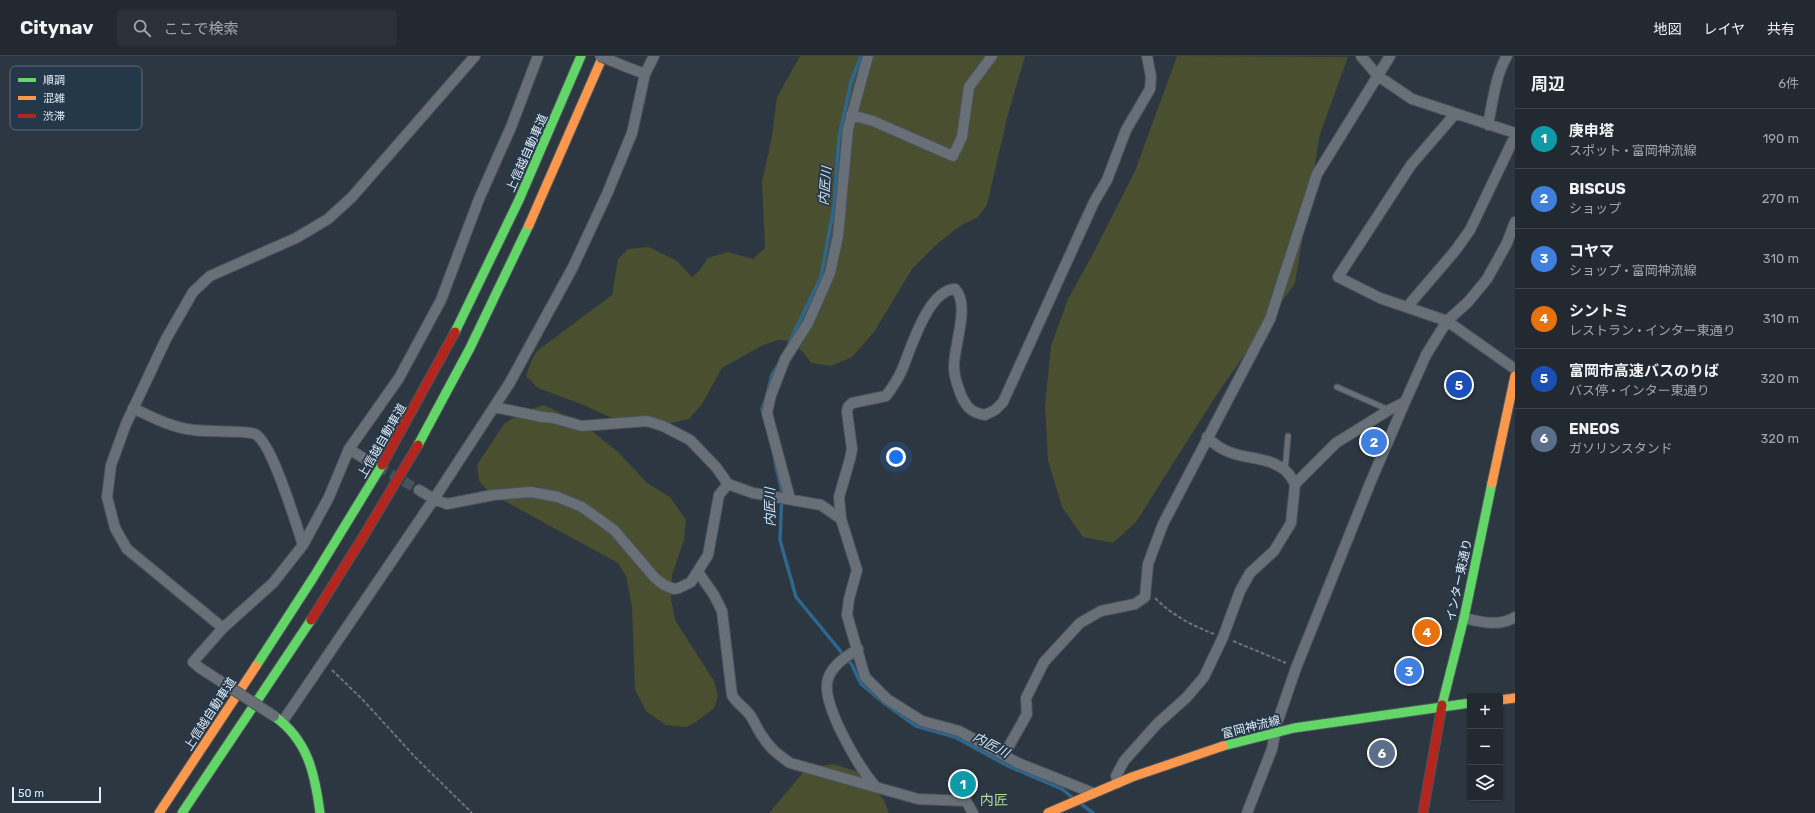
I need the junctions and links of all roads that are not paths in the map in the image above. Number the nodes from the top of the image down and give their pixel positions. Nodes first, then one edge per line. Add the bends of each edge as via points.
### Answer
1 (475, 56) edge
2 (538, 56) edge
3 (581, 56) edge
4 (602, 56) edge
5 (613, 56) edge
6 (654, 56) edge
7 (868, 56) edge
8 (992, 56) edge
9 (1147, 56) edge
10 (1360, 56) edge
11 (1390, 56) edge
12 (1507, 56) edge
13 (645, 74) junction
14 (1378, 76) junction
15 (1456, 114) junction
16 (851, 115) junction
17 (1488, 125) junction
18 (1515, 134) edge
19 (1515, 222) edge
20 (498, 294) junction
21 (1407, 307) junction
22 (1447, 321) junction
23 (1515, 369) edge
24 (1515, 376) edge
25 (1337, 387) dead end
26 (1405, 402) junction
27 (494, 407) junction
28 (133, 408) junction
29 (1389, 410) junction
30 (1288, 436) dead end
31 (1207, 437) junction
32 (349, 449) junction
33 (365, 459) tunnel mouth
34 (1285, 471) junction
35 (728, 484) junction
36 (1295, 484) junction
37 (419, 490) tunnel mouth
38 (434, 499) junction
39 (790, 499) junction
40 (841, 519) junction
41 (303, 545) junction
42 (698, 572) junction
43 (1515, 617) edge
44 (1464, 618) junction
45 (223, 628) junction
46 (858, 649) junction
47 (1515, 698) edge
48 (1503, 700) edge
49 (1467, 703) edge
50 (1442, 705) junction
51 (279, 718) junction
52 (1276, 732) junction
53 (1004, 755) junction
54 (1118, 783) junction
55 (875, 786) junction
56 (1093, 793) junction
57 (159, 813) edge
58 (182, 813) edge
59 (320, 813) edge
60 (973, 813) edge
61 (1048, 813) edge
62 (1247, 813) edge
63 (1423, 813) edge

1 - 28 street via 352,197 328,219 296,238 210,276 193,292 166,339
2 - 32 street via 512,127 479,199 441,300 399,378
3 - 57 main road, 上信越自動車道 via 540,153 479,285 402,432 341,533
4 - 13 street, bridge
4 - 20 main road via 539,207
5 - 20 main road via 531,235
6 - 13 street
7 - 16 street
8 - 16 street via 969,87 962,137 953,156 873,121
9 - 40 street via 1151,77 1150,89 1126,130 1106,180 1003,402 985,415 974,413 964,403 954,368 962,305 960,294 955,289 943,292 928,309 902,371 886,396 852,403 848,407 846,412 852,449 839,497
10 - 14 street
11 - 14 street
12 - 17 street via 1494,93
13 - 27 street via 632,133 607,194 573,267
14 - 15 street via 1412,99
14 - 31 street via 1317,174 1270,319
15 - 17 street
15 - 21 street via 1411,165 1338,277 1380,298
16 - 39 street via 838,236 830,272 808,323 785,358 767,412
17 - 18 street
18 - 21 street via 1470,230
19 - 22 street via 1507,243 1487,279 1468,302
20 - 58 main road via 420,442 372,522
21 - 22 street
22 - 23 street
22 - 26 street via 1426,355
24 - 44 main road, インター東通り
25 - 29 lane
26 - 29 street
26 - 52 street via 1296,668
27 - 35 street via 582,426 648,421 690,440 716,467
27 - 38 street
28 - 41 street via 167,423 192,430 254,433 264,442 273,460
28 - 45 street via 111,465 107,498 115,528 127,549
29 - 36 street via 1336,443
30 - 34 lane
31 - 34 street via 1229,453 1264,460 1280,466
31 - 53 street via 1163,524 1148,564 1145,597 1135,604 1101,611 1080,623 1044,662 1026,698 1027,714
32 - 33 street
32 - 41 street via 330,497
34 - 36 street
35 - 39 street via 753,493
35 - 42 street via 719,495 708,555
36 - 54 street via 1291,523 1274,551 1250,573 1204,677 1124,761 1116,776
37 - 38 street
38 - 42 street via 447,504 493,495 531,492 558,497 582,507 614,530 664,585 679,588 691,582
38 - 51 street via 324,662
39 - 40 street via 821,504
40 - 46 street via 857,570 847,615
41 - 45 street via 273,583
42 - 55 street via 722,611 732,695 751,716 762,737 775,752 790,762
43 - 44 street via 1485,623
44 - 50 main road, インター東通り
45 - 51 street, bridge via 193,662
46 - 53 street via 865,677 887,699 922,720 959,730
46 - 55 street via 835,667 828,678 828,693 834,716 863,771
47 - 48 main road
49 - 50 main road, 富岡神流線
50 - 52 main road, 富岡神流線
50 - 63 main road, インター東通り
51 - 59 main road via 295,732 308,757 317,787
52 - 54 main road, 富岡神流線 via 1223,746
52 - 62 street
53 - 56 street
54 - 56 main road, 富岡神流線
55 - 60 street via 918,799 966,801
56 - 61 main road, 富岡神流線

